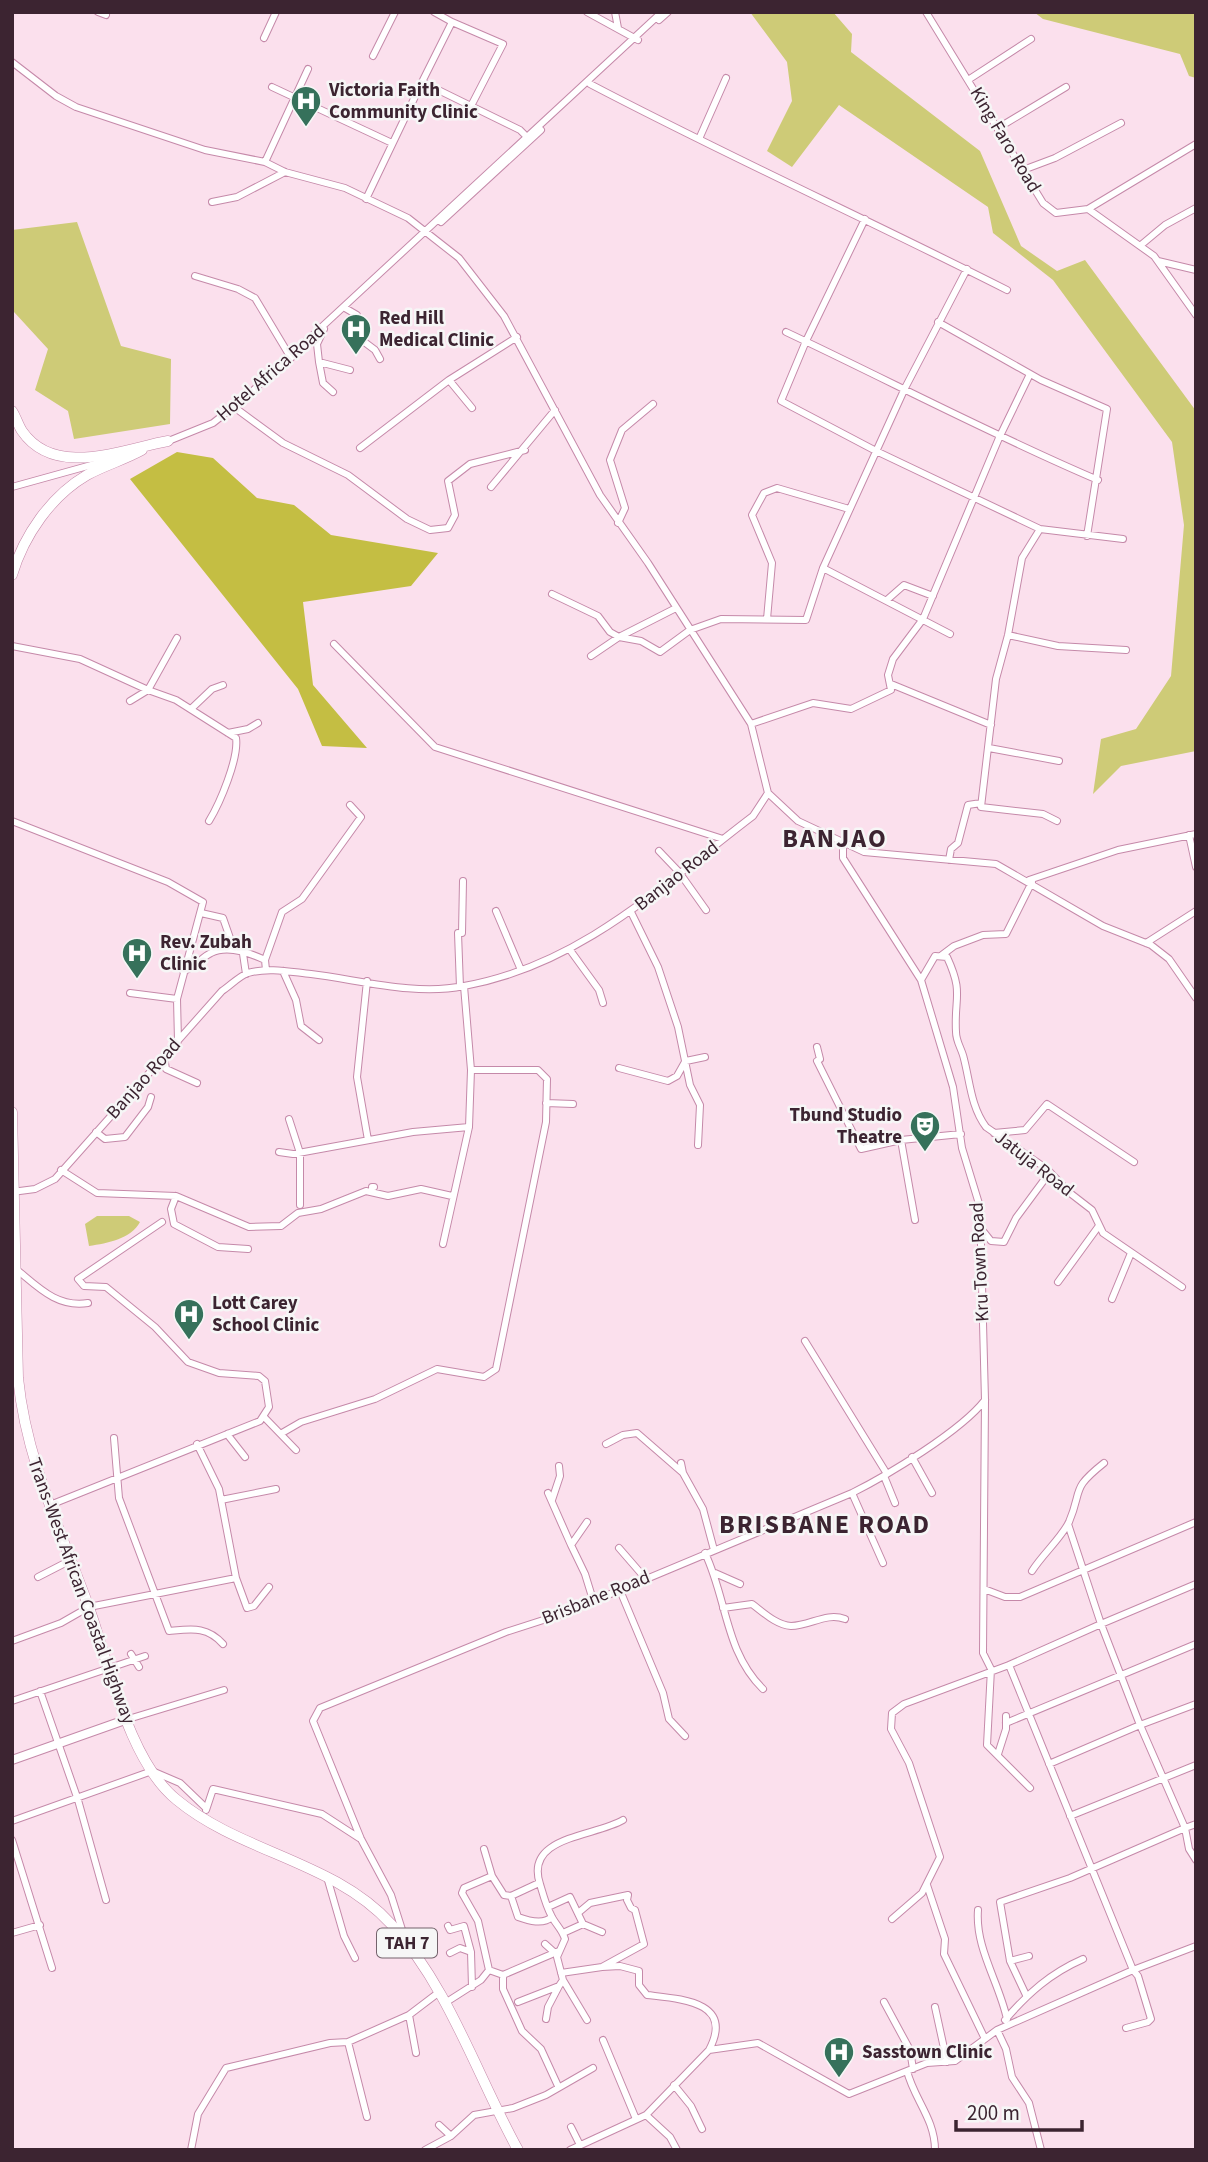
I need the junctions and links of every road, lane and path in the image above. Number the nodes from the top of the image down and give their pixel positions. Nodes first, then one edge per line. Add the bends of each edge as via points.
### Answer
1 (276, 12) edge
2 (396, 12) edge
3 (433, 12) edge
4 (587, 12) edge
5 (615, 12) edge
6 (662, 12) edge
7 (668, 12) edge
8 (926, 12) edge
9 (453, 22) junction
10 (618, 28) junction
11 (264, 38) dead end
12 (636, 39) junction
13 (1031, 39) dead end
14 (373, 56) dead end
15 (12, 62) edge
16 (308, 69) dead end
17 (726, 78) dead end
18 (968, 80) junction
19 (422, 82) junction
20 (590, 83) junction
21 (272, 87) dead end
22 (1066, 87) dead end
23 (296, 98) junction
24 (471, 106) junction
25 (1121, 123) dead end
26 (998, 128) junction
27 (527, 137) junction
28 (699, 139) junction
29 (392, 143) junction
30 (1196, 144) edge
31 (513, 153) junction
32 (265, 162) junction
33 (1023, 170) junction
34 (285, 172) junction
35 (366, 199) junction
36 (212, 202) dead end
37 (1196, 208) edge
38 (1088, 209) junction
39 (865, 219) junction
40 (425, 233) junction
41 (1141, 245) junction
42 (1158, 261) junction
43 (967, 269) junction
44 (1196, 270) edge
45 (195, 276) dead end
46 (1007, 290) dead end
47 (345, 308) junction
48 (1196, 315) edge
49 (938, 322) junction
50 (324, 327) junction
51 (786, 332) dead end
52 (517, 337) junction
53 (806, 341) junction
54 (291, 358) junction
55 (380, 359) dead end
56 (319, 362) junction
57 (350, 370) dead end
58 (1030, 374) junction
59 (449, 380) junction
60 (905, 388) junction
61 (333, 392) dead end
62 (653, 404) dead end
63 (234, 407) junction
64 (472, 408) dead end
65 (555, 410) junction
66 (12, 411) edge
67 (999, 438) junction
68 (167, 441) junction
69 (360, 448) dead end
70 (142, 450) junction
71 (525, 450) junction
72 (876, 451) junction
73 (1098, 480) junction
74 (12, 487) edge
75 (491, 487) dead end
76 (975, 497) junction
77 (849, 509) junction
78 (618, 523) junction
79 (1040, 529) junction
80 (1087, 536) junction
81 (1123, 539) dead end
82 (823, 568) junction
83 (12, 575) edge
84 (552, 594) dead end
85 (933, 596) junction
86 (888, 599) junction
87 (676, 608) junction
88 (767, 619) junction
89 (923, 620) junction
90 (690, 630) junction
91 (950, 634) dead end
92 (1008, 635) junction
93 (619, 637) junction
94 (177, 638) dead end
95 (334, 644) dead end
96 (12, 646) edge
97 (1126, 650) dead end
98 (591, 656) dead end
99 (891, 684) junction
100 (223, 685) dead end
101 (148, 691) junction
102 (130, 701) dead end
103 (192, 708) junction
104 (258, 723) dead end
105 (751, 724) junction
106 (991, 724) junction
107 (228, 733) junction
108 (989, 748) junction
109 (1059, 761) dead end
110 (768, 793) junction
111 (981, 803) junction
112 (350, 805) dead end
113 (12, 821) edge
114 (209, 821) dead end
115 (1057, 821) dead end
116 (1192, 834) edge
117 (723, 839) junction
118 (844, 842) junction
119 (660, 851) dead end
120 (949, 860) junction
121 (1196, 867) edge
122 (679, 872) junction
123 (463, 881) dead end
124 (1030, 881) junction
125 (706, 910) dead end
126 (496, 911) dead end
127 (1196, 911) edge
128 (631, 912) junction
129 (201, 913) junction
130 (1146, 943) junction
131 (570, 950) junction
132 (243, 951) junction
133 (942, 955) junction
134 (265, 960) junction
135 (266, 970) junction
136 (521, 970) junction
137 (183, 971) junction
138 (283, 971) junction
139 (246, 974) junction
140 (920, 979) junction
141 (367, 981) junction
142 (462, 987) junction
143 (130, 993) dead end
144 (1196, 998) edge
145 (177, 999) junction
146 (603, 1003) dead end
147 (318, 1040) dead end
148 (178, 1041) junction
149 (817, 1046) dead end
150 (164, 1057) junction
151 (705, 1058) dead end
152 (686, 1061) junction
153 (619, 1068) dead end
154 (471, 1070) junction
155 (197, 1083) dead end
156 (151, 1097) dead end
157 (546, 1103) junction
158 (573, 1104) dead end
159 (12, 1112) edge
160 (289, 1119) dead end
161 (468, 1127) junction
162 (96, 1132) junction
163 (994, 1133) junction
164 (961, 1134) junction
165 (368, 1140) junction
166 (901, 1140) junction
167 (698, 1146) dead end
168 (279, 1152) dead end
169 (300, 1153) junction
170 (1134, 1161) dead end
171 (61, 1170) junction
172 (1050, 1172) junction
173 (13, 1191) edge
174 (176, 1196) junction
175 (452, 1196) junction
176 (300, 1205) dead end
177 (915, 1220) dead end
178 (162, 1222) dead end
179 (1098, 1227) junction
180 (982, 1230) junction
181 (443, 1244) dead end
182 (248, 1249) dead end
183 (1132, 1253) junction
184 (16, 1269) junction
185 (1058, 1282) dead end
186 (1182, 1287) dead end
187 (1112, 1299) dead end
188 (14, 1303) edge
189 (88, 1303) dead end
190 (805, 1342) dead end
191 (985, 1401) junction
192 (264, 1417) junction
193 (282, 1433) junction
194 (227, 1434) junction
195 (114, 1438) dead end
196 (197, 1444) junction
197 (606, 1444) dead end
198 (296, 1450) dead end
199 (245, 1457) dead end
200 (912, 1457) junction
201 (681, 1463) dead end
202 (1104, 1463) dead end
203 (559, 1466) dead end
204 (682, 1473) junction
205 (886, 1475) junction
206 (117, 1480) junction
207 (276, 1489) dead end
208 (548, 1493) dead end
209 (852, 1493) junction
210 (932, 1493) dead end
211 (221, 1500) junction
212 (552, 1500) junction
213 (895, 1503) dead end
214 (50, 1506) junction
215 (587, 1522) dead end
216 (1196, 1522) edge
217 (1068, 1524) junction
218 (570, 1545) junction
219 (619, 1548) dead end
220 (714, 1550) junction
221 (705, 1553) junction
222 (71, 1560) junction
223 (883, 1563) dead end
224 (1032, 1571) dead end
225 (1084, 1571) junction
226 (715, 1573) junction
227 (38, 1577) dead end
228 (236, 1578) junction
229 (645, 1578) junction
230 (740, 1584) dead end
231 (1196, 1584) edge
232 (269, 1587) dead end
233 (619, 1588) junction
234 (984, 1588) junction
235 (152, 1592) junction
236 (593, 1600) junction
237 (725, 1605) junction
238 (89, 1607) junction
239 (845, 1619) dead end
240 (1101, 1624) junction
241 (12, 1641) edge
242 (223, 1644) dead end
243 (1196, 1644) edge
244 (133, 1656) junction
245 (145, 1656) dead end
246 (1009, 1665) junction
247 (109, 1667) junction
248 (139, 1667) dead end
249 (991, 1669) junction
250 (1121, 1676) junction
251 (763, 1689) dead end
252 (224, 1690) dead end
253 (40, 1691) junction
254 (12, 1701) edge
255 (1196, 1704) edge
256 (1028, 1714) junction
257 (125, 1720) junction
258 (1140, 1725) junction
259 (685, 1736) dead end
260 (59, 1744) junction
261 (998, 1754) junction
262 (12, 1760) edge
263 (1049, 1764) junction
264 (1196, 1765) edge
265 (152, 1771) junction
266 (1163, 1779) junction
267 (1030, 1788) dead end
268 (78, 1800) junction
269 (205, 1813) junction
270 (1070, 1816) junction
271 (623, 1820) dead end
272 (12, 1821) edge
273 (1196, 1824) edge
274 (1185, 1828) junction
275 (361, 1839) junction
276 (12, 1840) edge
277 (484, 1849) dead end
278 (1196, 1860) edge
279 (1092, 1868) junction
280 (492, 1876) junction
281 (327, 1877) junction
282 (539, 1883) junction
283 (927, 1885) junction
284 (511, 1896) junction
285 (106, 1899) dead end
286 (548, 1907) junction
287 (978, 1910) dead end
288 (578, 1913) junction
289 (552, 1917) junction
290 (892, 1919) dead end
291 (583, 1924) junction
292 (40, 1925) junction
293 (448, 1926) dead end
294 (602, 1932) dead end
295 (12, 1933) edge
296 (563, 1933) junction
297 (405, 1941) junction
298 (545, 1944) dead end
299 (1196, 1946) edge
300 (471, 1952) junction
301 (557, 1952) junction
302 (450, 1953) dead end
303 (1029, 1956) dead end
304 (355, 1958) dead end
305 (1083, 1959) dead end
306 (1010, 1961) junction
307 (602, 1967) junction
308 (51, 1968) dead end
309 (489, 1970) junction
310 (1133, 1970) junction
311 (503, 1975) junction
312 (561, 1980) junction
313 (472, 1987) junction
314 (438, 1993) junction
315 (1026, 1995) junction
316 (518, 2002) dead end
317 (884, 2002) dead end
318 (444, 2004) junction
319 (935, 2007) dead end
320 (409, 2015) junction
321 (546, 2019) dead end
322 (1007, 2019) junction
323 (587, 2020) dead end
324 (1126, 2028) dead end
325 (998, 2030) junction
326 (985, 2039) junction
327 (603, 2040) dead end
328 (348, 2042) junction
329 (709, 2050) junction
330 (416, 2053) dead end
331 (947, 2062) junction
332 (593, 2068) dead end
333 (910, 2070) junction
334 (558, 2085) junction
335 (674, 2085) junction
336 (495, 2110) junction
337 (646, 2115) junction
338 (367, 2117) dead end
339 (636, 2119) junction
340 (439, 2125) dead end
341 (571, 2127) dead end
342 (702, 2129) dead end
343 (451, 2136) junction
344 (580, 2145) junction
345 (191, 2150) edge
346 (425, 2150) edge
347 (518, 2150) edge
348 (570, 2150) edge
349 (677, 2150) edge
350 (935, 2150) edge
351 (1041, 2150) edge

1 - 11 street
2 - 14 street
3 - 9 street
4 - 10 street
5 - 10 street
6 - 12 street, Hotel Africa Road
7 - 12 street, Hotel Africa Road
8 - 18 street, King Faro Road
9 - 19 street
9 - 24 street via 503,44
10 - 12 street
12 - 20 street, Hotel Africa Road
12 - 27 street, Hotel Africa Road
13 - 18 street
15 - 32 street via 76,107 205,150
16 - 23 street
17 - 28 street
18 - 26 street, King Faro Road
19 - 24 street
19 - 29 street
20 - 28 street
20 - 31 street, Hotel Africa Road
21 - 23 street
22 - 26 street
23 - 29 street
23 - 32 street
24 - 27 street
25 - 33 street
26 - 33 street, King Faro Road
27 - 31 street, Hotel Africa Road
28 - 39 street
29 - 35 street
30 - 38 street
31 - 40 street, Hotel Africa Road
32 - 34 street
33 - 38 street, King Faro Road via 1043,203 1056,213
34 - 35 street via 345,188
34 - 36 street via 237,197
35 - 40 street via 408,218
37 - 41 street
38 - 41 street
39 - 43 street
39 - 53 street
40 - 47 street, Hotel Africa Road
40 - 52 street via 459,258
41 - 42 street
42 - 44 street
42 - 48 street
43 - 46 street
43 - 49 street
45 - 54 street via 255,298
47 - 50 street, Hotel Africa Road
47 - 55 street via 357,315 355,335
49 - 58 street
49 - 60 street
50 - 54 street, Hotel Africa Road
50 - 56 street via 317,344
51 - 53 street
52 - 59 street
52 - 65 street
53 - 60 street
53 - 72 street via 781,401
54 - 63 street, Hotel Africa Road
56 - 57 street
56 - 61 street via 323,383
58 - 67 street
58 - 73 street via 1107,409
59 - 64 street
59 - 69 street
60 - 67 street
60 - 72 street
62 - 78 street via 622,430 610,460 625,508
63 - 68 street, Hotel Africa Road via 213,423
63 - 71 street via 283,443 348,475 407,519 430,530 448,528 455,515 448,481 470,464
65 - 71 street
65 - 78 street
66 - 68 highway via 28,436 67,458 95,457
67 - 73 street
67 - 76 street
68 - 70 street, Hotel Africa Road
70 - 74 street, Hotel Africa Road
70 - 83 highway via 87,475 41,515
71 - 75 street
72 - 76 street
72 - 77 street
73 - 80 street
76 - 79 street
76 - 85 street
77 - 82 street
77 - 88 street via 777,488 764,493 752,515 772,563
78 - 87 street
79 - 80 street
79 - 92 street via 1022,558
80 - 81 street
82 - 86 street
82 - 88 street via 806,620
84 - 93 street via 598,616
85 - 86 street via 904,585
85 - 89 street
86 - 89 street
87 - 90 street
87 - 93 street
88 - 90 street via 721,619
89 - 91 street
89 - 99 street via 892,659
90 - 93 street via 660,652 641,641
90 - 105 street
92 - 97 street via 1058,646
92 - 106 street via 996,679
93 - 98 street
94 - 101 street
95 - 117 street via 435,747
96 - 101 street via 80,659
99 - 105 street via 891,690 851,709 813,703
99 - 106 street
100 - 103 street
101 - 102 street
101 - 103 street
103 - 107 street
104 - 107 street
105 - 110 street
106 - 108 street
107 - 114 street via 237,740 236,748 223,799
108 - 109 street
108 - 111 street
110 - 117 street, Banjao Road via 753,816
110 - 118 street via 798,821
111 - 115 street via 981,807 1043,814
111 - 120 street via 968,805
112 - 134 street via 361,817 302,899 282,912
113 - 129 street via 168,882 203,902
116 - 121 street
116 - 124 street via 1118,850
117 - 122 street, Banjao Road
118 - 120 street via 864,852
118 - 140 street, Kru Town Road via 843,858
119 - 122 street
120 - 124 street via 996,864
122 - 125 street
122 - 128 street, Banjao Road
123 - 142 street
124 - 130 street via 1103,926
124 - 133 street via 1006,934 983,935
126 - 136 street
127 - 130 street
128 - 131 street, Banjao Road
128 - 152 street via 658,967
129 - 132 street via 223,918 230,938
129 - 137 street
130 - 144 street via 1168,959
131 - 136 street, Banjao Road
131 - 146 street
132 - 134 street
132 - 137 street via 209,953 193,969
132 - 139 street
133 - 140 street via 935,956
133 - 163 street, Jatuja Road via 959,985 956,1036 970,1090 979,1118
134 - 135 street
135 - 138 street, Banjao Road
135 - 139 street, Banjao Road
136 - 142 street, Banjao Road
137 - 145 street
138 - 141 street, Banjao Road
138 - 147 street via 301,1026
139 - 148 street, Banjao Road via 222,991
140 - 164 street, Kru Town Road via 953,1087
141 - 142 street, Banjao Road via 401,987
141 - 165 street via 357,1077
142 - 154 street
143 - 145 street
145 - 148 street
148 - 150 street, Banjao Road
149 - 166 street via 818,1060 861,1149
150 - 155 street via 166,1069 173,1075
150 - 162 street, Banjao Road
151 - 152 street
152 - 153 street via 668,1081
152 - 167 street via 690,1086 700,1105
154 - 157 street via 538,1070 546,1076
154 - 161 street
156 - 162 street via 125,1137 105,1139
157 - 158 street
157 - 193 street via 546,1122 496,1369 491,1375 472,1377 437,1369 385,1395 301,1422
159 - 173 highway, Trans-West African Coastal Highway / TAH 7
160 - 169 street
161 - 165 street
161 - 175 street
162 - 171 street, Banjao Road
163 - 170 street via 1025,1130 1046,1104
163 - 172 street, Jatuja Road
164 - 166 street
164 - 180 street, Kru Town Road
165 - 169 street
166 - 177 street
168 - 169 street
169 - 176 street
171 - 173 street, Banjao Road via 45,1186
171 - 174 street via 97,1193
172 - 179 street, Jatuja Road via 1093,1210
172 - 180 street via 1004,1242 991,1241
173 - 184 highway, Trans-West African Coastal Highway / TAH 7
174 - 175 street via 249,1227 268,1228 366,1191 388,1196 421,1189
174 - 182 street via 171,1209 174,1224 218,1247
175 - 181 street
178 - 192 street via 78,1279 84,1286 106,1287 155,1326 188,1362 265,1381 269,1407
179 - 183 street, Jatuja Road
179 - 185 street
180 - 191 street, Kru Town Road
183 - 186 street, Jatuja Road
183 - 187 street
184 - 188 highway, Trans-West African Coastal Highway / TAH 7
184 - 189 street via 52,1297 68,1304
188 - 214 highway, Trans-West African Coastal Highway / TAH 7 via 23,1420
190 - 205 street
191 - 200 street, Brisbane Road
191 - 234 street, Kru Town Road
192 - 193 street
192 - 194 street
193 - 198 street
194 - 196 street
194 - 199 street
195 - 206 street
196 - 206 street
196 - 211 street
197 - 204 street via 637,1433
200 - 205 street, Brisbane Road
200 - 210 street
201 - 204 street
202 - 217 street via 1077,1488
203 - 212 street
204 - 220 street via 703,1509
205 - 209 street, Brisbane Road
205 - 213 street
206 - 214 street
206 - 235 street
207 - 211 street
208 - 212 street
209 - 220 street, Brisbane Road
209 - 223 street
211 - 228 street
212 - 218 street
214 - 222 highway, Trans-West African Coastal Highway / TAH 7
215 - 218 street
216 - 225 street
217 - 224 street
217 - 225 street
218 - 236 street
219 - 229 street
220 - 221 street, Brisbane Road
221 - 226 street
221 - 229 street, Brisbane Road
222 - 227 street
222 - 238 highway, Trans-West African Coastal Highway / TAH 7
225 - 234 street via 1020,1597 1005,1597
225 - 240 street
226 - 230 street
226 - 237 street
228 - 232 street via 247,1608
228 - 235 street
229 - 233 street, Brisbane Road
231 - 240 street
233 - 236 street, Brisbane Road
233 - 259 street via 663,1693 669,1719
234 - 249 street, Kru Town Road via 984,1653
235 - 238 street
235 - 242 street via 169,1631 204,1630
236 - 275 street, Brisbane Road via 320,1708 313,1721
237 - 239 street via 752,1604 789,1626 835,1615
237 - 251 street via 736,1652
238 - 241 street
238 - 247 highway, Trans-West African Coastal Highway / TAH 7
240 - 246 street
240 - 250 street
243 - 250 street
244 - 245 street
244 - 247 street
244 - 248 street
246 - 249 street
246 - 256 street
247 - 253 street
247 - 257 highway, Trans-West African Coastal Highway / TAH 7
249 - 261 street, Kru Town Road via 987,1745
249 - 283 street via 891,1713 891,1729 909,1763 940,1850
250 - 256 street
250 - 258 street
252 - 257 street
253 - 254 street
253 - 260 street
255 - 258 street
256 - 261 street via 1006,1719
256 - 263 street
257 - 260 main road
257 - 265 highway, Trans-West African Coastal Highway / TAH 7
258 - 263 street
258 - 266 street
260 - 262 main road
260 - 268 street
261 - 267 street
263 - 270 street
264 - 266 street
265 - 268 street
265 - 269 highway, Trans-West African Coastal Highway / TAH 7 via 175,1799
265 - 269 street via 180,1783
266 - 270 street
266 - 274 street
268 - 272 street
268 - 285 street
269 - 275 street via 214,1789 322,1814
269 - 281 highway, Trans-West African Coastal Highway / TAH 7
270 - 279 street
271 - 282 street via 545,1850 537,1868
273 - 274 street
274 - 278 street
274 - 279 street
275 - 297 street via 391,1895
276 - 292 street
277 - 280 street
279 - 306 street via 1000,1902
279 - 310 street
280 - 284 street via 499,1892
280 - 309 street via 462,1893 481,1930
281 - 297 highway, Trans-West African Coastal Highway / TAH 7 via 369,1903
281 - 304 street
282 - 284 street
282 - 286 street
283 - 290 street
283 - 326 street via 945,1939 944,1954
284 - 289 street via 518,1917 532,1922
286 - 288 street via 570,1897
286 - 289 street
287 - 322 street via 976,1930 1002,1994
288 - 291 street
288 - 307 street via 590,1903 628,1895 635,1910 644,1944
289 - 296 street
291 - 294 street
291 - 296 street
292 - 295 street
292 - 308 street
293 - 300 street via 450,1930 464,1926
296 - 301 street via 564,1945
297 - 314 highway, Trans-West African Coastal Highway / TAH 7
298 - 301 street
299 - 310 street
300 - 302 street via 460,1948
300 - 313 street
301 - 311 street
301 - 312 street
303 - 306 street
305 - 315 street via 1055,1971
306 - 315 street
307 - 312 street
307 - 329 street via 639,1971 639,1985 647,1995 696,2000 712,2015 716,2036
309 - 311 street
309 - 313 street
310 - 324 street via 1151,2019
310 - 325 street
311 - 334 street via 503,1989 522,2031 541,2049
312 - 316 street
312 - 321 street
312 - 323 street
313 - 318 street
314 - 318 highway, Trans-West African Coastal Highway / TAH 7
314 - 320 street
315 - 322 street
317 - 333 street via 910,2050
318 - 336 highway, Trans-West African Coastal Highway / TAH 7
319 - 331 street
320 - 328 street
320 - 330 street
322 - 325 street
325 - 326 street
325 - 351 street via 1012,2077 1029,2103
326 - 331 street
327 - 339 street
328 - 338 street
328 - 345 street via 226,2068 198,2114
329 - 333 street via 758,2043 849,2094
329 - 335 street
331 - 333 street
332 - 334 street
333 - 350 street via 911,2085 935,2135
334 - 336 street via 546,2095
335 - 337 street
335 - 342 street
336 - 343 street via 474,2115
336 - 347 highway, Trans-West African Coastal Highway / TAH 7
337 - 339 street
337 - 349 street
339 - 344 street
340 - 343 street
341 - 344 street
343 - 346 street
344 - 348 street

